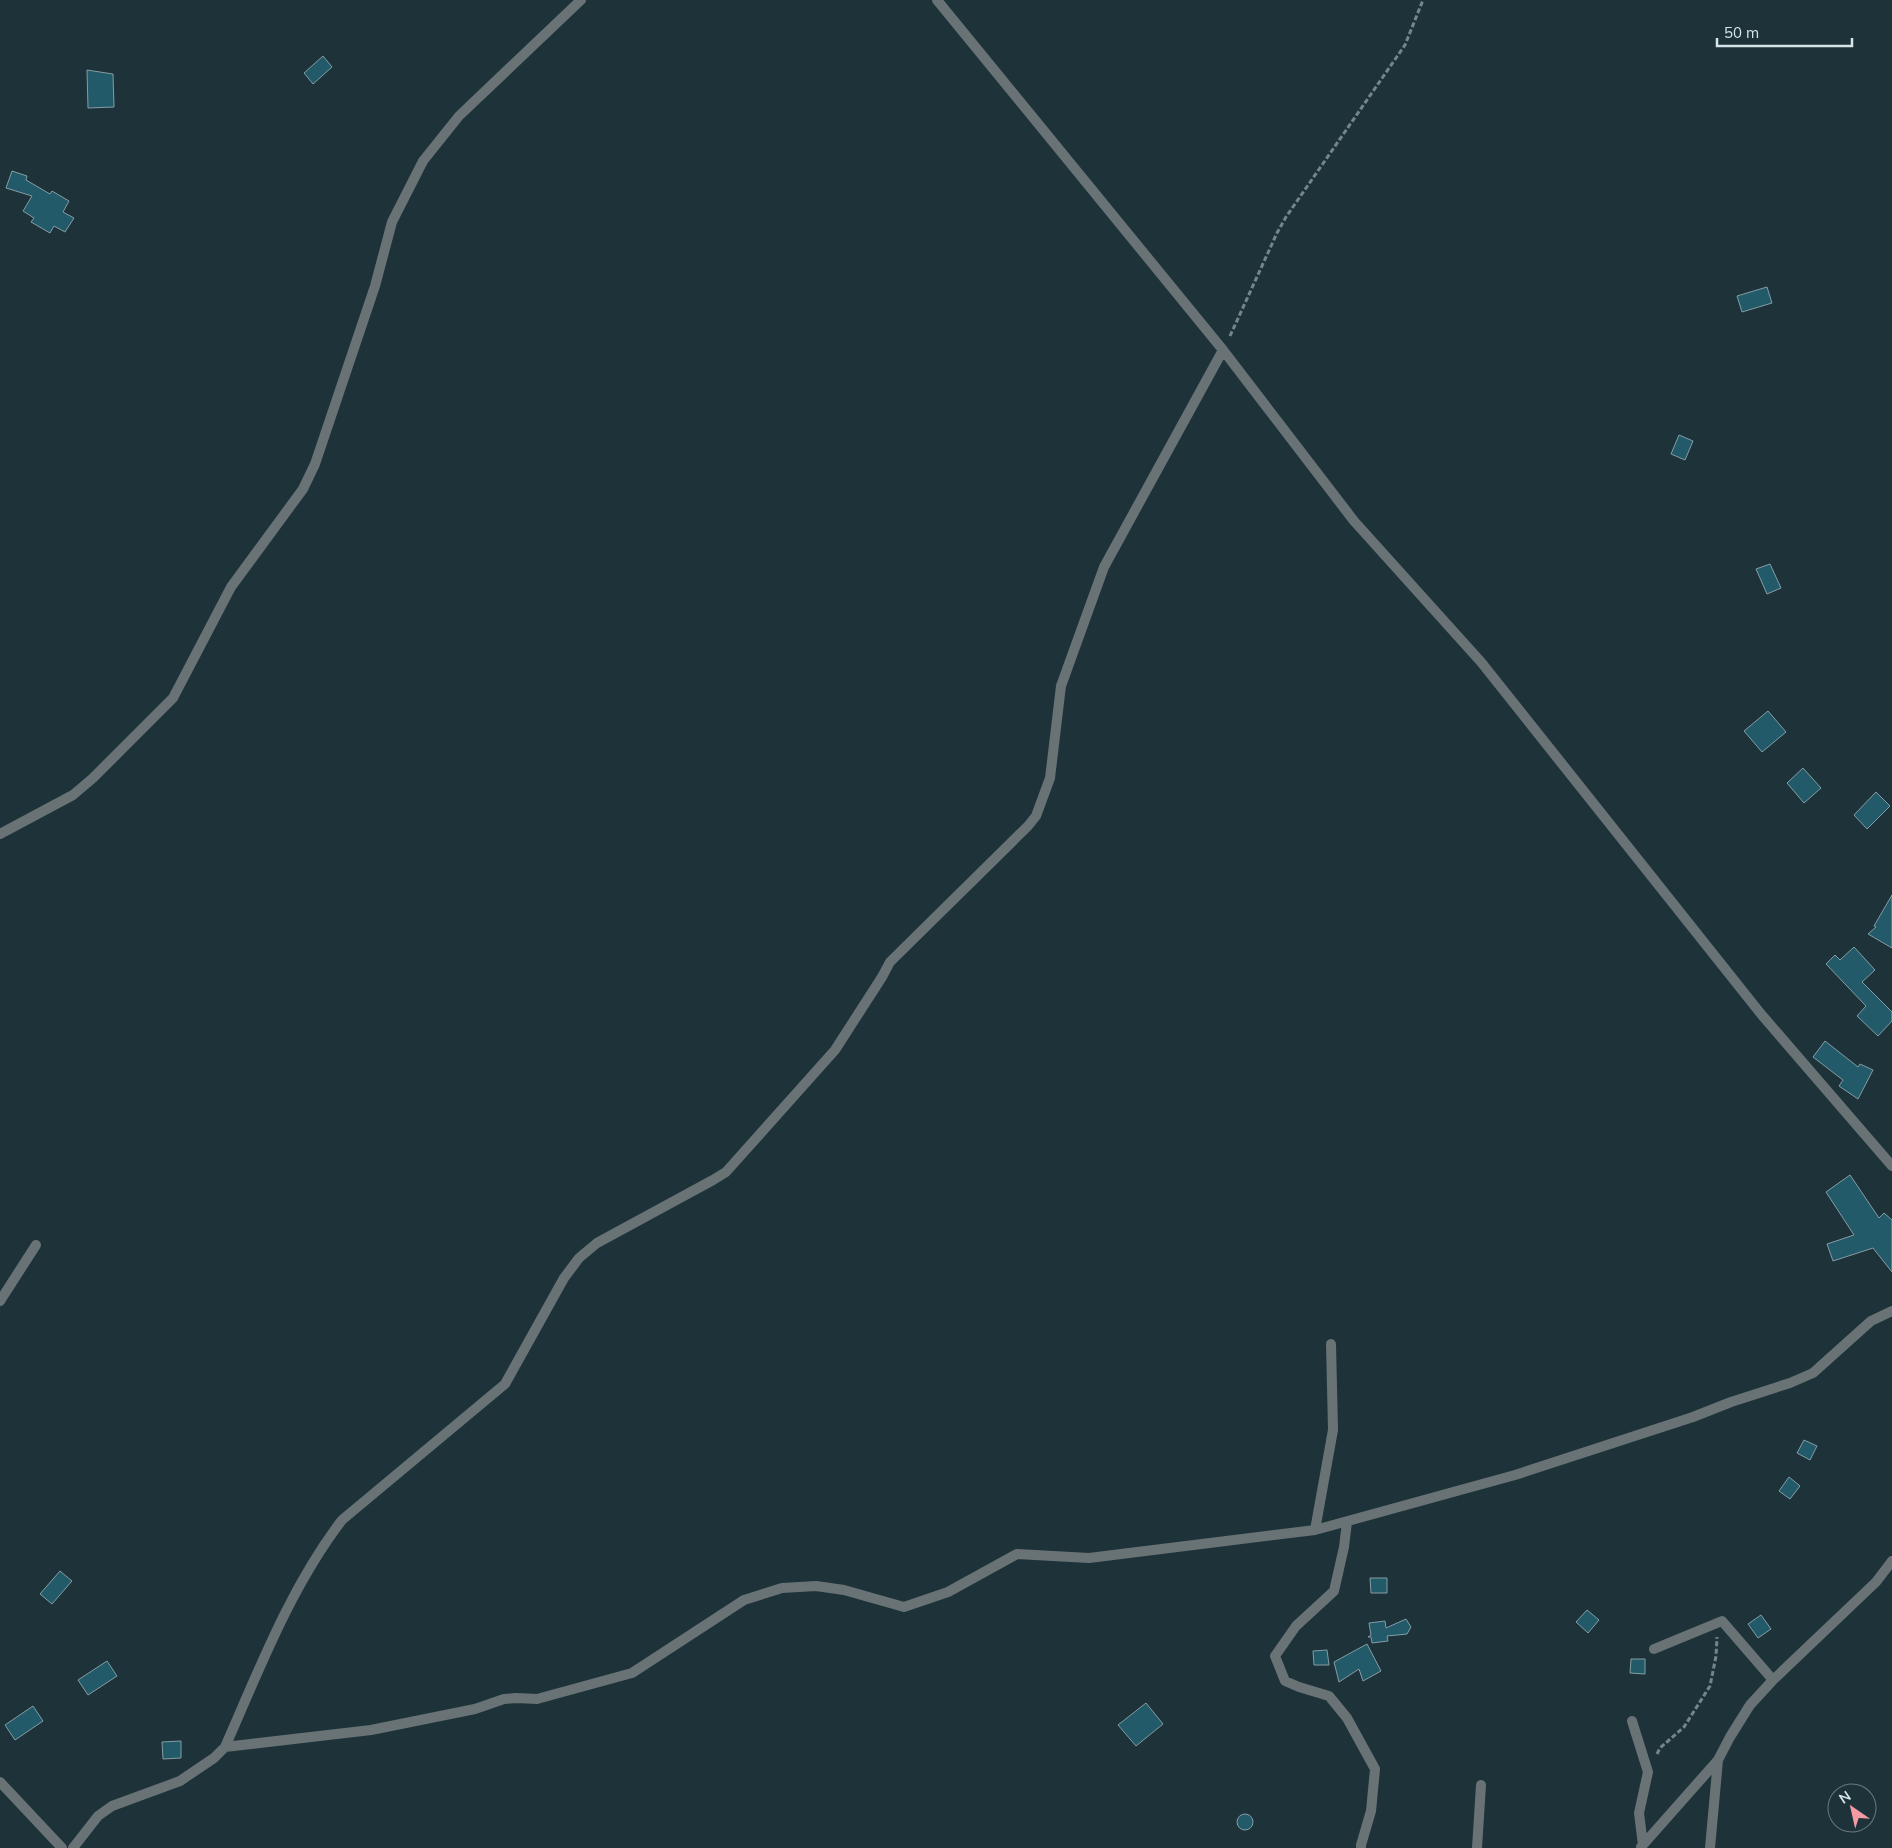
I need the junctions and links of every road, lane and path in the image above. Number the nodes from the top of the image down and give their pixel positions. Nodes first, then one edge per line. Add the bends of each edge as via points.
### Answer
1 (580, 0) edge
2 (937, 0) edge
3 (1423, 0) edge
4 (1223, 350) junction
5 (0, 834) edge
6 (1892, 1166) edge
7 (36, 1245) dead end
8 (0, 1301) edge
9 (1892, 1310) edge
10 (1331, 1344) dead end
11 (1347, 1522) junction
12 (1315, 1530) junction
13 (1892, 1561) edge
14 (1722, 1621) junction
15 (1654, 1649) dead end
16 (1773, 1680) junction
17 (1632, 1721) dead end
18 (224, 1747) junction
19 (1718, 1760) junction
20 (1648, 1772) junction
21 (0, 1782) edge
22 (1480, 1785) dead end
23 (1642, 1847) edge
24 (62, 1848) edge
25 (73, 1848) edge
26 (1361, 1848) edge
27 (1477, 1848) edge
28 (1710, 1848) edge

1 - 5 street via 458,116 423,161 392,222 375,286 315,464 303,489 231,587 173,698 73,795
2 - 4 street
3 - 4 path via 1405,45 1286,217
4 - 6 street via 1354,521 1481,662 1761,1014
4 - 18 street via 1104,567 1061,686 1050,778 1036,816 890,962 835,1050 726,1172 597,1243 579,1258 564,1278 506,1384 342,1520 322,1546 272,1640
7 - 8 street
9 - 11 street via 1871,1321 1813,1373 1790,1383 1515,1475
10 - 12 street via 1332,1430
11 - 12 street
11 - 26 street via 1334,1591 1296,1626 1275,1656 1285,1681 1329,1696 1347,1718 1375,1769 1371,1811
12 - 18 street via 1089,1558 1018,1554 948,1592 904,1607 844,1590 816,1586 782,1588 744,1600 632,1673 537,1699 504,1699 475,1709 371,1730
13 - 16 street via 1876,1582
14 - 15 street
14 - 16 street
14 - 20 path via 1710,1686 1684,1727 1660,1748
16 - 19 street via 1750,1705
17 - 20 street
18 - 25 street via 214,1758 180,1781 112,1806 98,1816
19 - 23 street
19 - 28 street
20 - 23 street via 1639,1813
21 - 24 street
22 - 27 street

